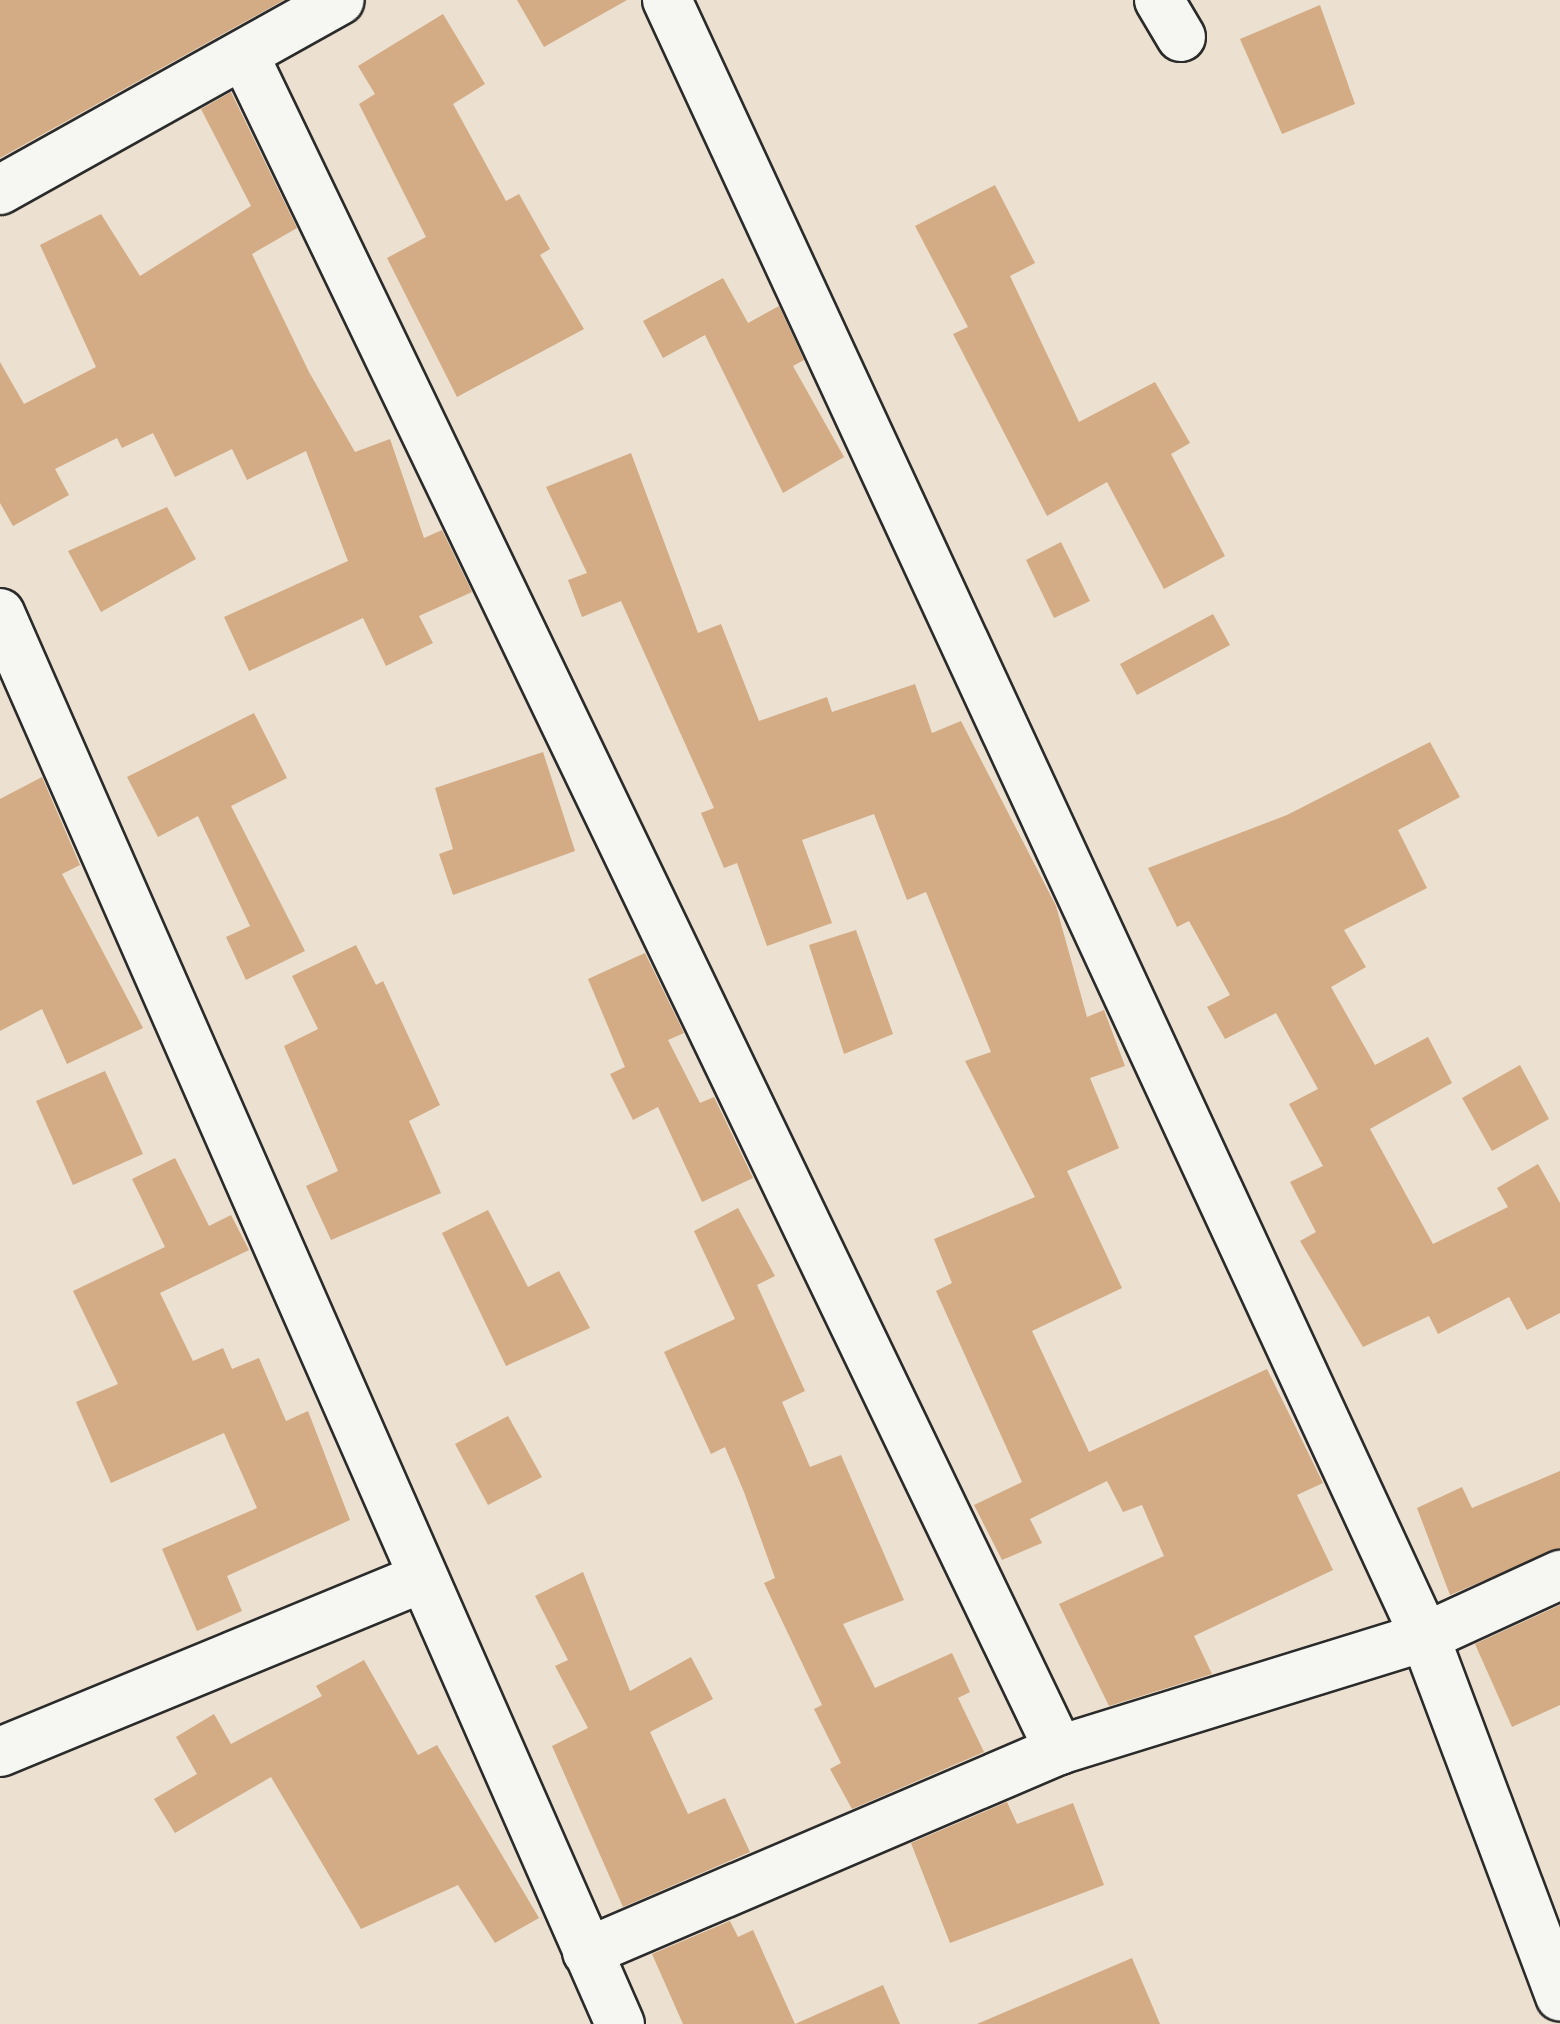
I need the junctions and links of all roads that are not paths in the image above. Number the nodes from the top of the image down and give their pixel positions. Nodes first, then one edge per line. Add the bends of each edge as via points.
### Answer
1 (340, 0) edge
2 (666, 0) edge
3 (245, 57) junction
4 (0, 190) edge
5 (0, 613) edge
6 (1560, 1575) edge
7 (420, 1579) junction
8 (1426, 1637) junction
9 (1059, 1750) junction
10 (0, 1752) edge
11 (587, 1952) junction
12 (1560, 1997) edge
13 (620, 2024) edge

1 - 3 street
2 - 8 street
3 - 4 street
3 - 9 street
5 - 7 street
6 - 8 street
7 - 10 street
7 - 11 street
8 - 9 street
8 - 12 street
9 - 11 street
11 - 13 street

